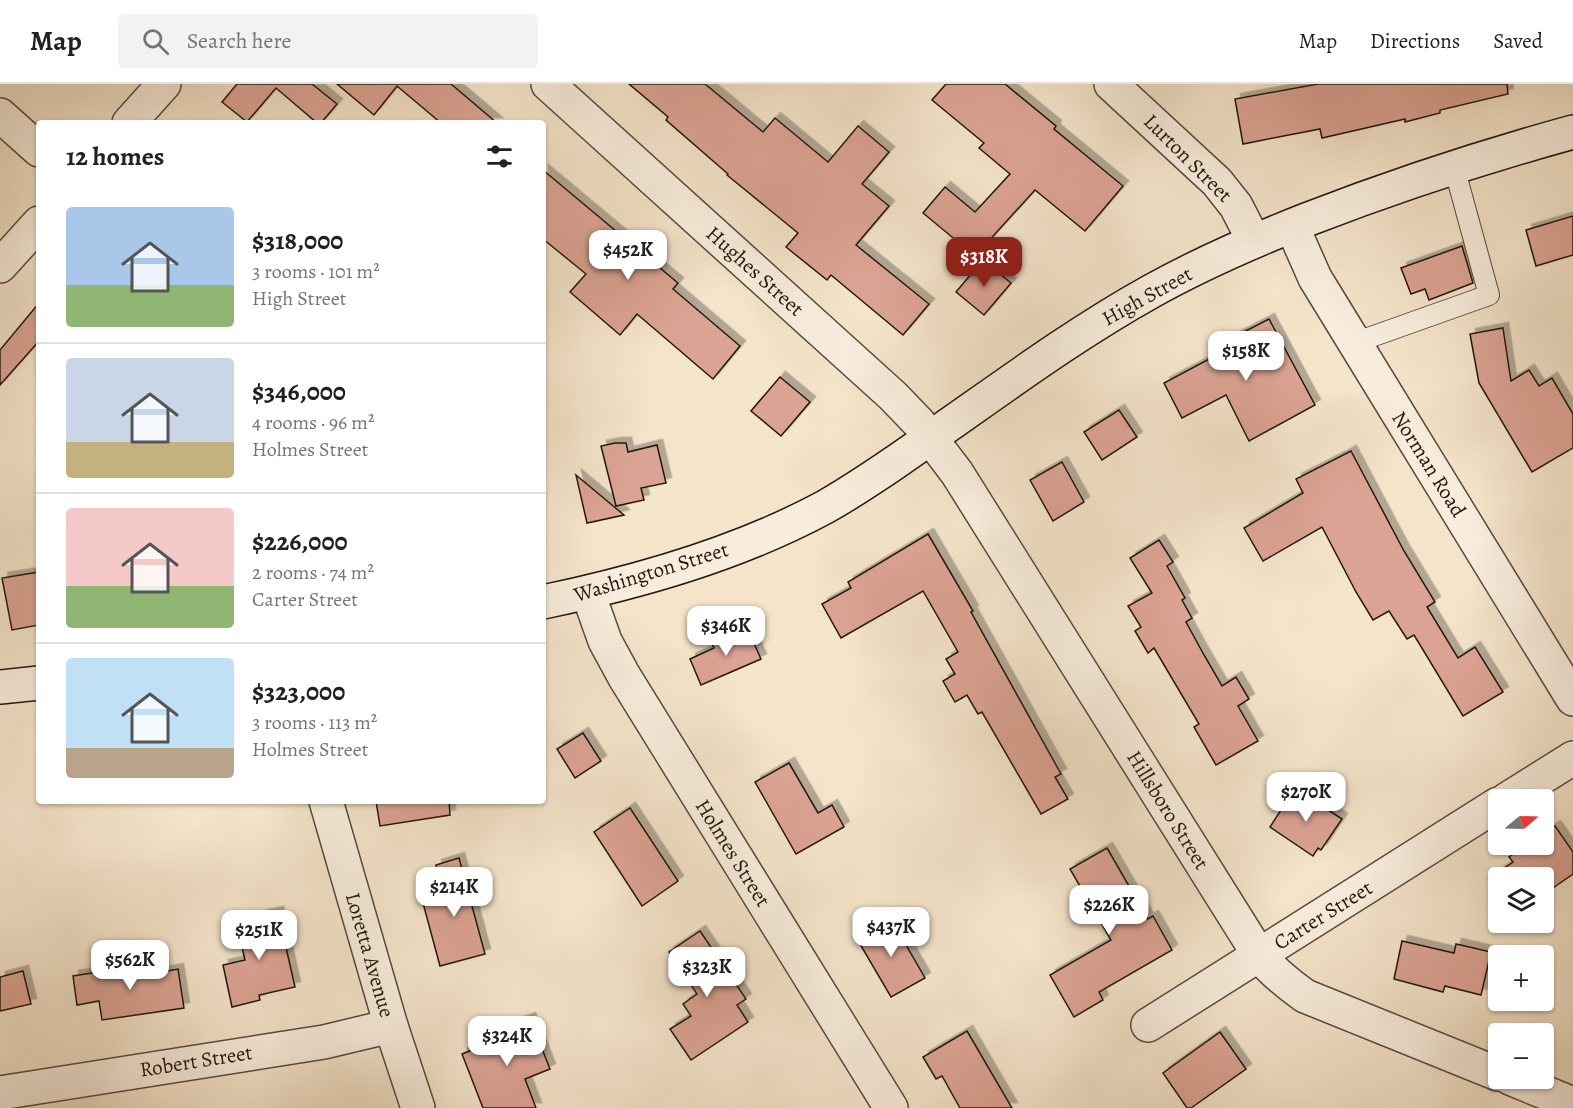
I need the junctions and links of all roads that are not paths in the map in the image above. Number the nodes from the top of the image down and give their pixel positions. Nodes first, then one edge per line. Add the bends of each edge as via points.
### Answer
1 (164, 84) edge
2 (548, 84) edge
3 (1111, 84) edge
4 (0, 115) edge
5 (132, 120) edge
6 (1573, 132) edge
7 (36, 147) edge
8 (1454, 167) junction
9 (36, 226) edge
10 (1292, 226) junction
11 (1254, 241) junction
12 (0, 266) edge
13 (1354, 343) junction
14 (931, 438) junction
15 (758, 537) joint
16 (588, 593) junction
17 (546, 601) edge
18 (36, 682) edge
19 (0, 687) edge
20 (1573, 699) edge
21 (1573, 758) edge
22 (1524, 789) edge
23 (327, 804) edge
24 (1488, 810) edge
25 (1259, 955) junction
26 (1148, 1025) dead end
27 (391, 1026) junction
28 (1488, 1070) edge
29 (1537, 1089) edge
30 (0, 1093) edge
31 (1573, 1104) edge
32 (418, 1108) edge
33 (891, 1108) edge

1 - 5 street
2 - 14 street, Hughes Street via 893,396
3 - 11 street, Lurton Street via 1217,182 1236,206
4 - 7 street
6 - 8 street, High Street
8 - 10 street, High Street
8 - 13 lane via 1489,295
9 - 12 street
10 - 11 street, High Street
10 - 13 street, Norman Road via 1315,278
11 - 14 street, High Street via 1176,277 1120,309
13 - 20 street, Norman Road
14 - 15 street, High Street via 840,498
14 - 25 street, Hillsboro Street via 957,473
15 - 16 street, Washington Street via 689,563
16 - 17 street, Washington Street
16 - 33 street, Holmes Street via 605,640 624,676
18 - 19 street
21 - 22 street
23 - 27 street, Loretta Avenue
24 - 25 street, Carter Street
25 - 26 street, Carter Street
25 - 28 street, Hillsboro Street via 1279,977 1305,996
27 - 30 street, Robert Street via 324,1042
27 - 32 street, Loretta Avenue
29 - 31 street

